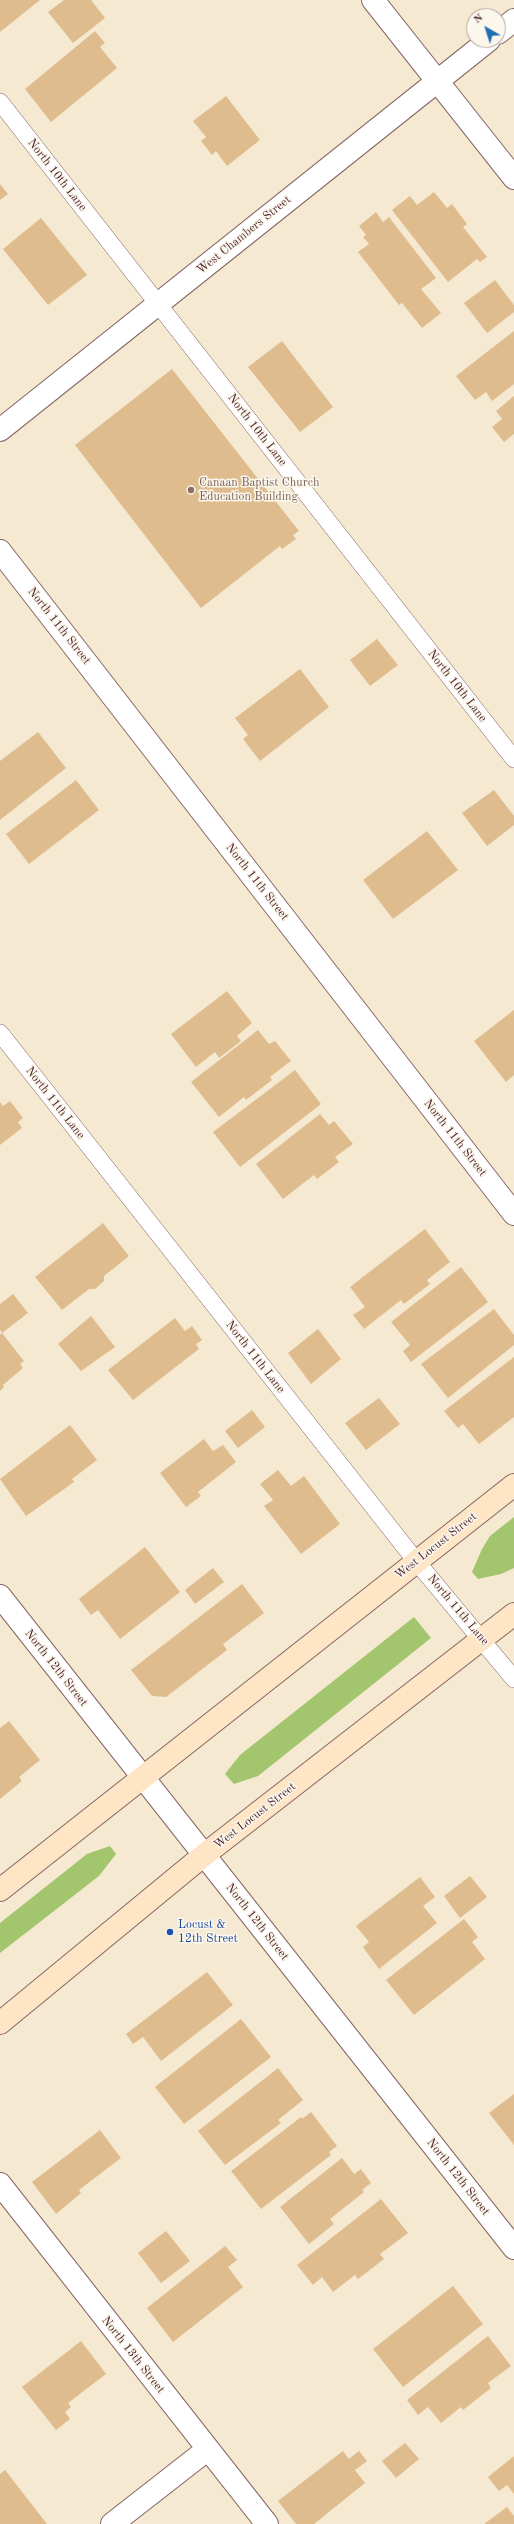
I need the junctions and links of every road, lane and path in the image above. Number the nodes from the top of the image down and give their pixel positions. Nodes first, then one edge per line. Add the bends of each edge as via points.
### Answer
1 (373, 0) edge
2 (514, 20) edge
3 (506, 26) edge
4 (479, 48) edge
5 (437, 82) junction
6 (0, 102) edge
7 (514, 178) edge
8 (158, 304) junction
9 (0, 430) edge
10 (0, 550) edge
11 (514, 759) edge
12 (0, 1033) edge
13 (514, 1214) edge
14 (514, 1485) edge
15 (416, 1561) junction
16 (0, 1596) edge
17 (514, 1614) edge
18 (483, 1639) junction
19 (514, 1679) edge
20 (143, 1777) junction
21 (204, 1855) junction
22 (0, 1890) edge
23 (0, 2023) edge
24 (0, 2184) edge
25 (514, 2248) edge
26 (208, 2450) junction
27 (112, 2524) edge
28 (267, 2524) edge

1 - 5 street
2 - 3 street
4 - 5 street, West Chambers Street
5 - 7 street
5 - 8 street, West Chambers Street
6 - 8 lane, North 10th Lane
8 - 9 street, West Chambers Street
8 - 11 lane, North 10th Lane
10 - 13 street, North 11th Street
12 - 15 lane, North 11th Lane
14 - 15 main road, West Locust Street
15 - 18 lane, North 11th Lane
15 - 20 main road, West Locust Street
16 - 20 street, North 12th Street
17 - 18 main road, West Locust Street
18 - 19 lane, North 11th Lane
18 - 21 main road, West Locust Street
20 - 21 street, North 12th Street
20 - 22 main road, West Locust Street
21 - 23 main road, West Locust Street
21 - 25 street, North 12th Street
24 - 26 street, North 13th Street
26 - 27 street
26 - 28 street, North 13th Street

